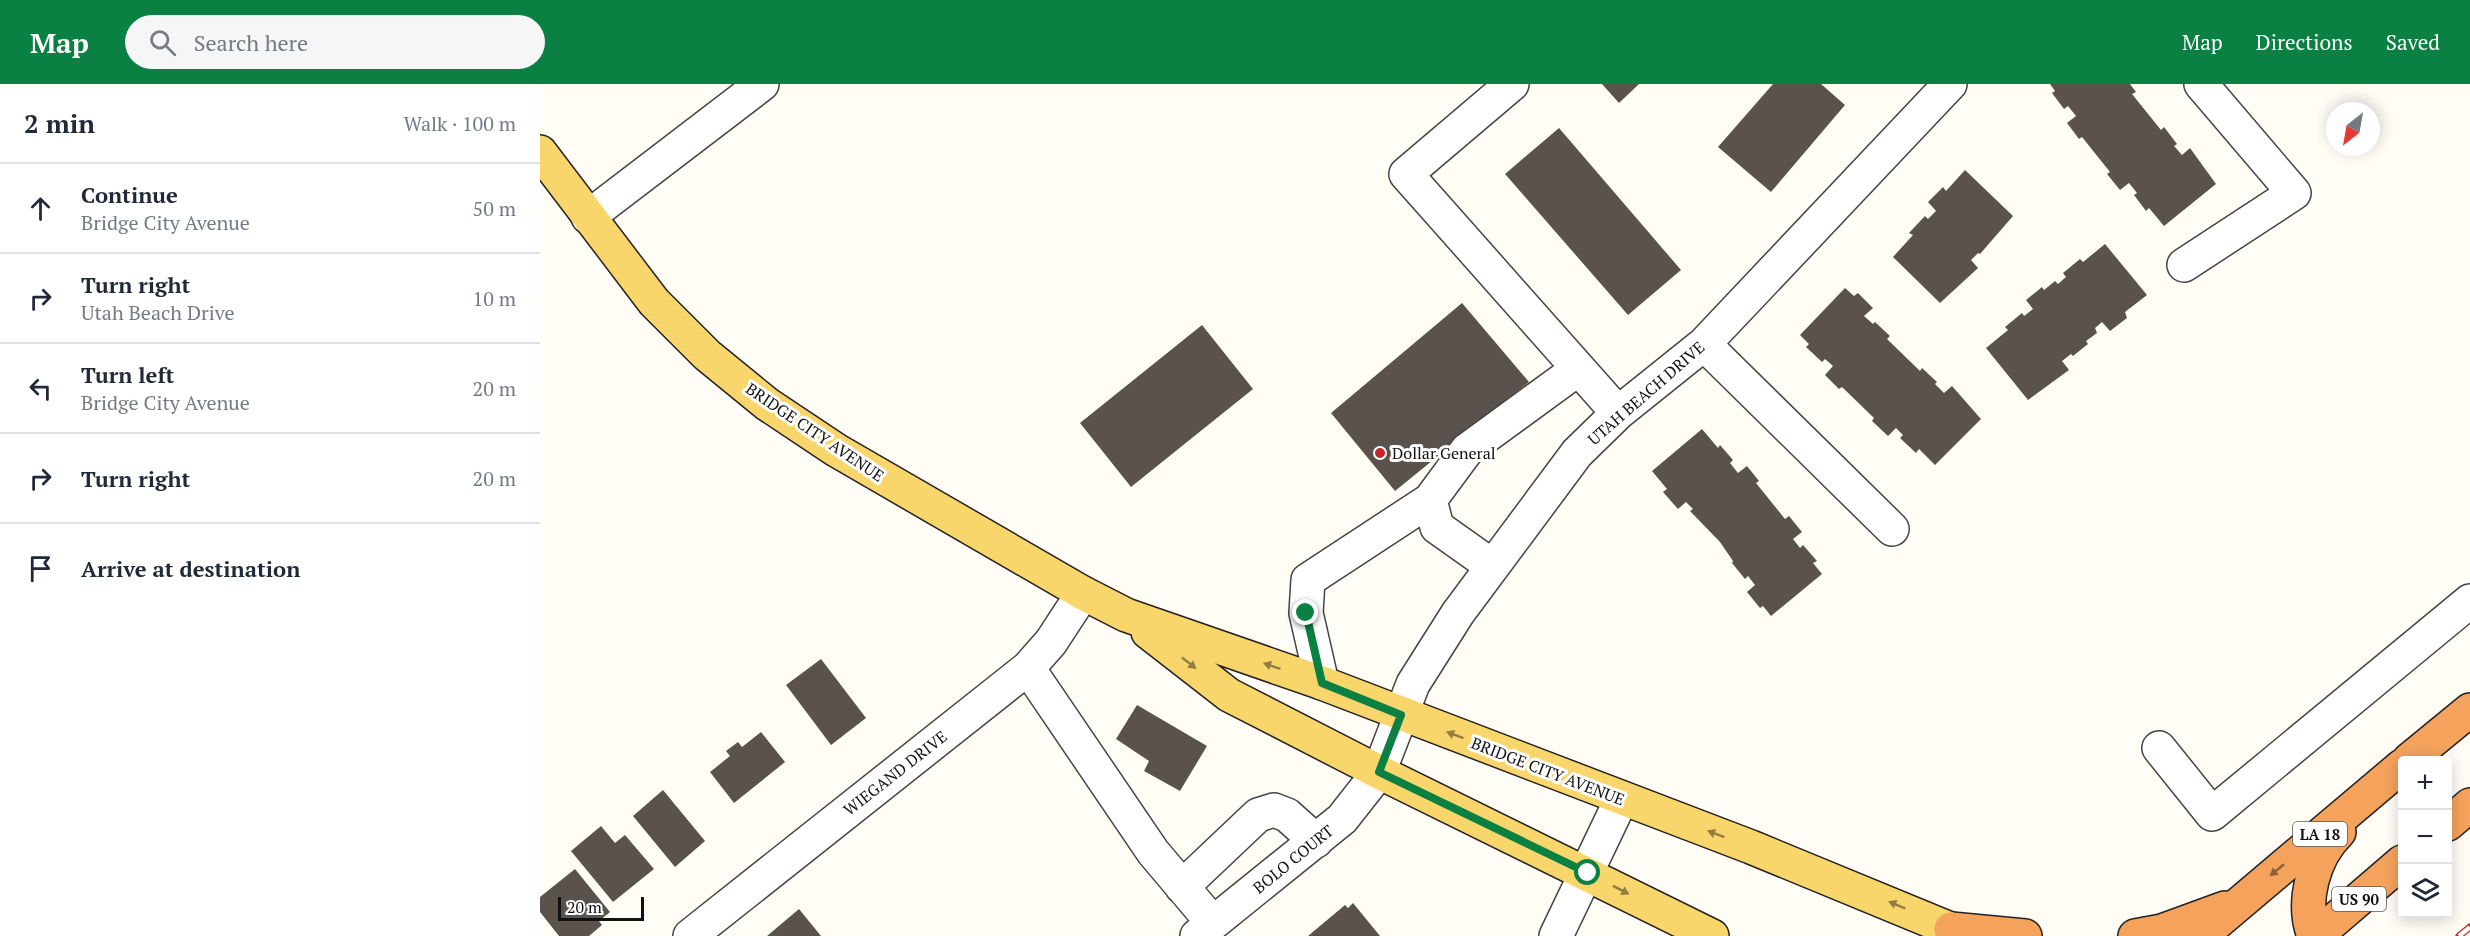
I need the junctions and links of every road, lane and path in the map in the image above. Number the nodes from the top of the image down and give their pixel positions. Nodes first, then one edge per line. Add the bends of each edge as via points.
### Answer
1 (762, 84) edge
2 (1512, 84) edge
3 (1950, 84) edge
4 (2201, 84) edge
5 (540, 152) edge
6 (588, 217) junction
7 (2184, 265) dead end
8 (1704, 344) junction
9 (1578, 369) junction
10 (1618, 413) junction
11 (1430, 500) junction
12 (1892, 529) dead end
13 (1492, 566) junction
14 (1083, 593) junction
15 (2470, 601) edge
16 (1126, 615) junction
17 (1028, 668) junction
18 (1322, 683) junction
19 (2470, 710) edge
20 (1401, 715) junction
21 (2159, 748) dead end
22 (2416, 756) edge
23 (2398, 770) edge
24 (1379, 772) junction
25 (2398, 775) edge
26 (1622, 798) junction
27 (2470, 805) edge
28 (2452, 821) edge
29 (1316, 841) junction
30 (2401, 864) edge
31 (1588, 873) junction
32 (1182, 887) junction
33 (2238, 903) junction
34 (1205, 930) edge
35 (1959, 932) edge
36 (690, 936) edge
37 (1556, 936) edge
38 (1712, 936) edge
39 (2025, 936) edge
40 (2135, 936) edge
41 (2201, 936) edge
42 (2315, 936) edge

1 - 6 street
2 - 9 street via 1406,174
3 - 8 street, UTAH BEACH DRIVE
4 - 7 street via 2294,193
5 - 6 main road, BRIDGE CITY AVENUE
6 - 14 main road, BRIDGE CITY AVENUE via 654,303 706,355 767,404 836,450
8 - 10 street, UTAH BEACH DRIVE
8 - 12 street
9 - 10 street
9 - 11 street via 1467,450
10 - 13 street, UTAH BEACH DRIVE via 1577,453
11 - 13 street via 1437,527
11 - 18 street via 1308,580 1306,613
13 - 20 street, UTAH BEACH DRIVE via 1413,684
14 - 16 main road, BRIDGE CITY AVENUE
14 - 17 street, WIEGAND DRIVE via 1051,642
15 - 21 street via 2212,814
18 -> 16 main road, BRIDGE CITY AVENUE
16 -> 24 main road, BRIDGE CITY AVENUE via 1229,695
17 - 32 street via 1153,852
17 - 36 street, WIEGAND DRIVE
18 - 20 main road, BRIDGE CITY AVENUE
19 - 22 highway
20 - 24 street, UTAH BEACH DRIVE
26 -> 20 main road, BRIDGE CITY AVENUE
23 -> 33 highway, LA 18
24 - 29 street, BOLO COURT via 1342,819
24 - 31 main road, BRIDGE CITY AVENUE
25 - 42 highway via 2333,838 2316,867 2309,897 2310,925
26 - 31 street
35 -> 26 main road, BRIDGE CITY AVENUE
27 - 28 highway
29 - 32 street via 1287,815 1274,810 1258,815
29 - 34 street, BOLO COURT
30 - 42 highway, US 90
31 - 37 street
31 -> 38 main road, BRIDGE CITY AVENUE
32 - 34 street
33 - 40 highway via 2162,931
33 - 41 highway
35 - 39 highway

